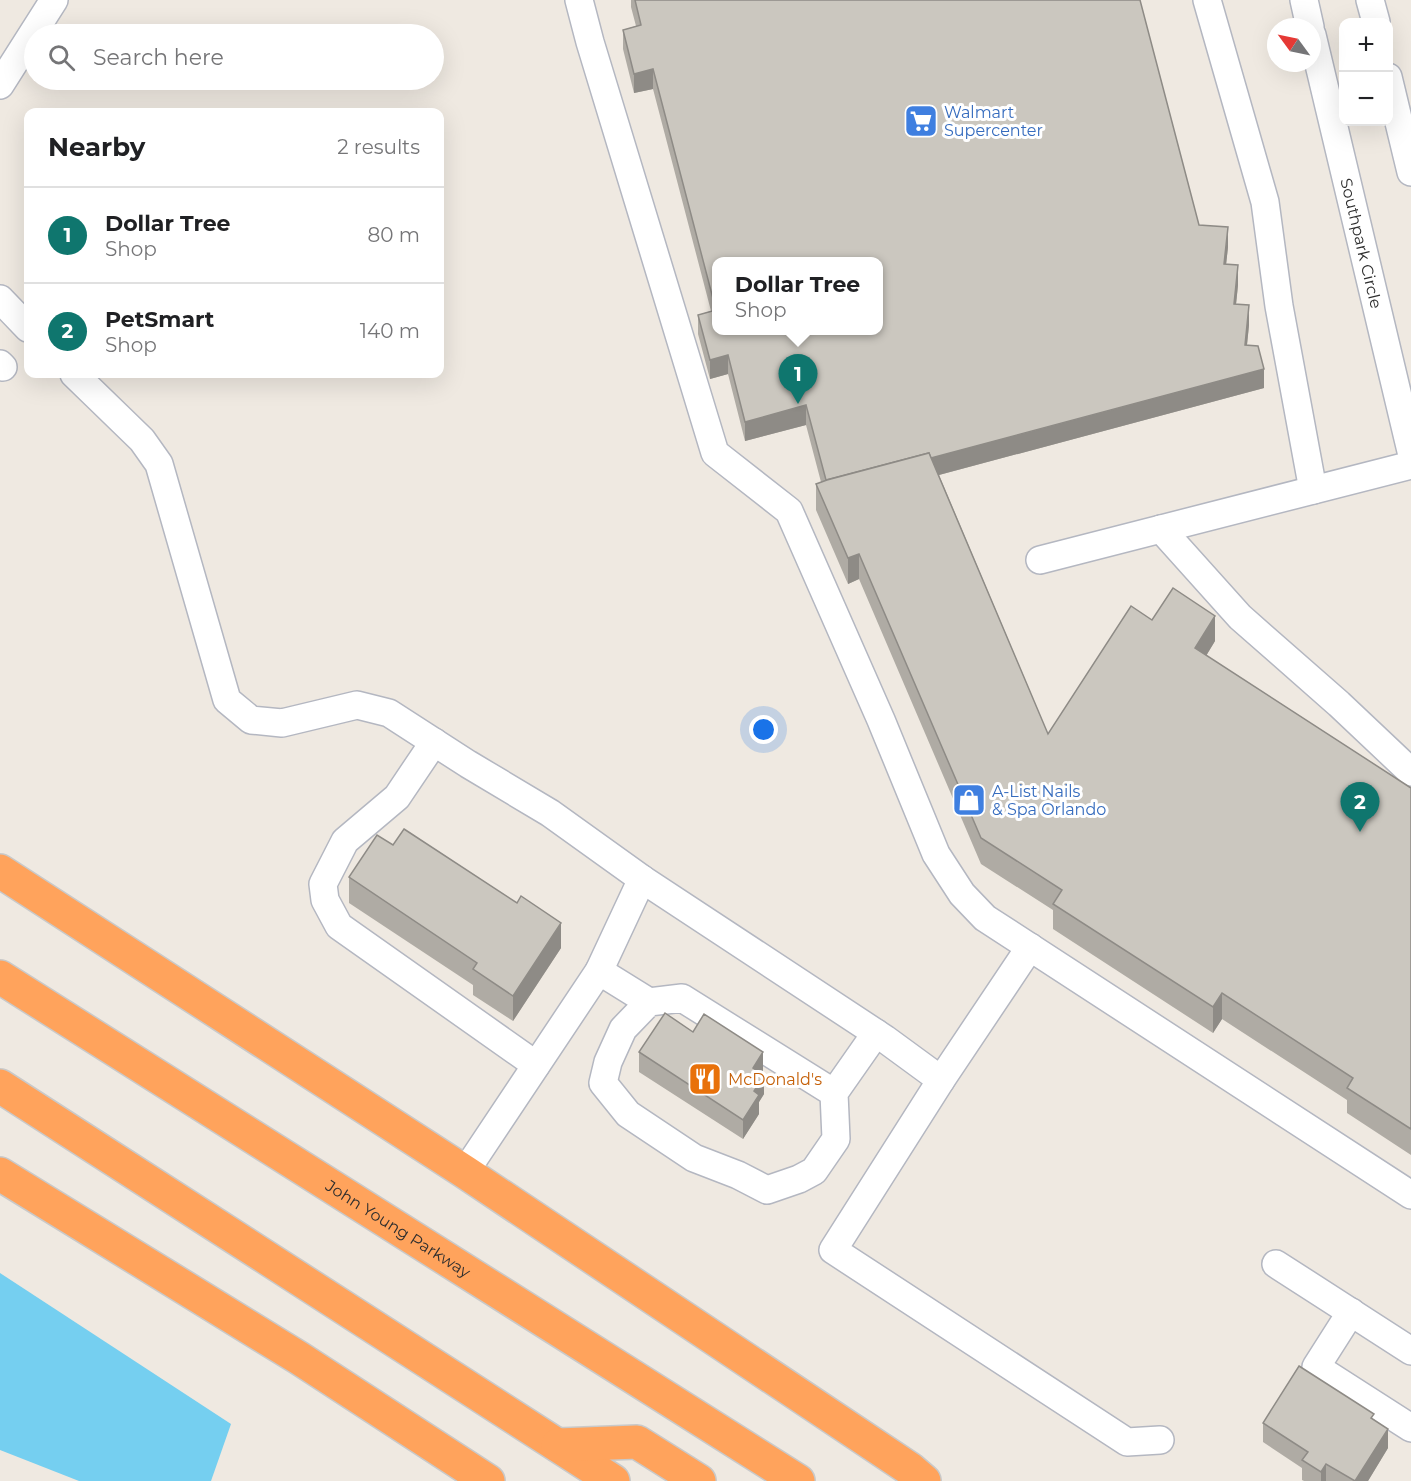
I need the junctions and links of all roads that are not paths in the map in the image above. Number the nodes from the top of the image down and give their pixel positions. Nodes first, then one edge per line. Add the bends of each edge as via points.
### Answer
1 (54, 0) edge
2 (579, 0) edge
3 (1207, 0) edge
4 (1304, 0) edge
5 (1370, 0) edge
6 (1308, 18) edge
7 (1375, 18) edge
8 (39, 24) edge
9 (24, 47) edge
10 (1321, 72) edge
11 (0, 85) edge
12 (1393, 94) edge
13 (1411, 171) edge
14 (0, 298) edge
15 (24, 324) edge
16 (78, 378) edge
17 (1411, 451) edge
18 (1411, 465) edge
19 (1313, 490) junction
20 (1161, 529) junction
21 (1040, 560) dead end
22 (434, 742) junction
23 (1411, 772) edge
24 (0, 871) edge
25 (642, 879) junction
26 (1030, 947) junction
27 (599, 971) junction
28 (0, 977) edge
29 (649, 1002) junction
30 (876, 1033) junction
31 (536, 1065) junction
32 (942, 1080) junction
33 (0, 1086) edge
34 (834, 1093) junction
35 (465, 1172) junction
36 (0, 1174) edge
37 (1411, 1194) edge
38 (1276, 1264) dead end
39 (1352, 1312) junction
40 (1411, 1352) edge
41 (1411, 1428) edge
42 (1160, 1440) dead end
43 (558, 1445) junction
44 (488, 1481) edge
45 (613, 1481) edge
46 (699, 1481) edge
47 (798, 1481) edge
48 (924, 1481) edge

1 - 8 street
2 - 26 street via 715,453 789,511 936,854 962,894 986,918
3 - 19 street via 1265,202 1279,306
4 - 6 street
5 - 7 street
9 - 11 street
10 - 17 street, Southpark Circle
12 - 13 street
14 - 15 street
16 - 22 street via 142,440 159,464 227,700 251,720 282,723 357,705 389,713
18 - 19 street
19 - 20 street
20 - 21 street
20 - 23 street via 1240,616
22 - 25 street via 550,813
22 - 31 street via 397,797 345,841 323,884 325,900 339,926
24 - 35 highway
25 - 27 street
25 - 30 street
26 - 32 street
26 - 37 street
27 - 29 street
27 - 31 street
28 - 47 highway, John Young Parkway
29 - 34 street via 682,998
29 - 34 street via 623,1029 603,1083 628,1114 694,1158 767,1190 799,1179 814,1171 836,1139
30 - 32 street
30 - 34 street
31 - 35 street
32 - 42 street via 833,1250 1127,1442
33 - 43 highway
35 - 48 highway
36 - 44 highway via 299,1358
38 - 39 street
39 - 40 street
39 - 41 street via 1316,1367
43 - 45 highway
43 - 46 highway via 637,1442

